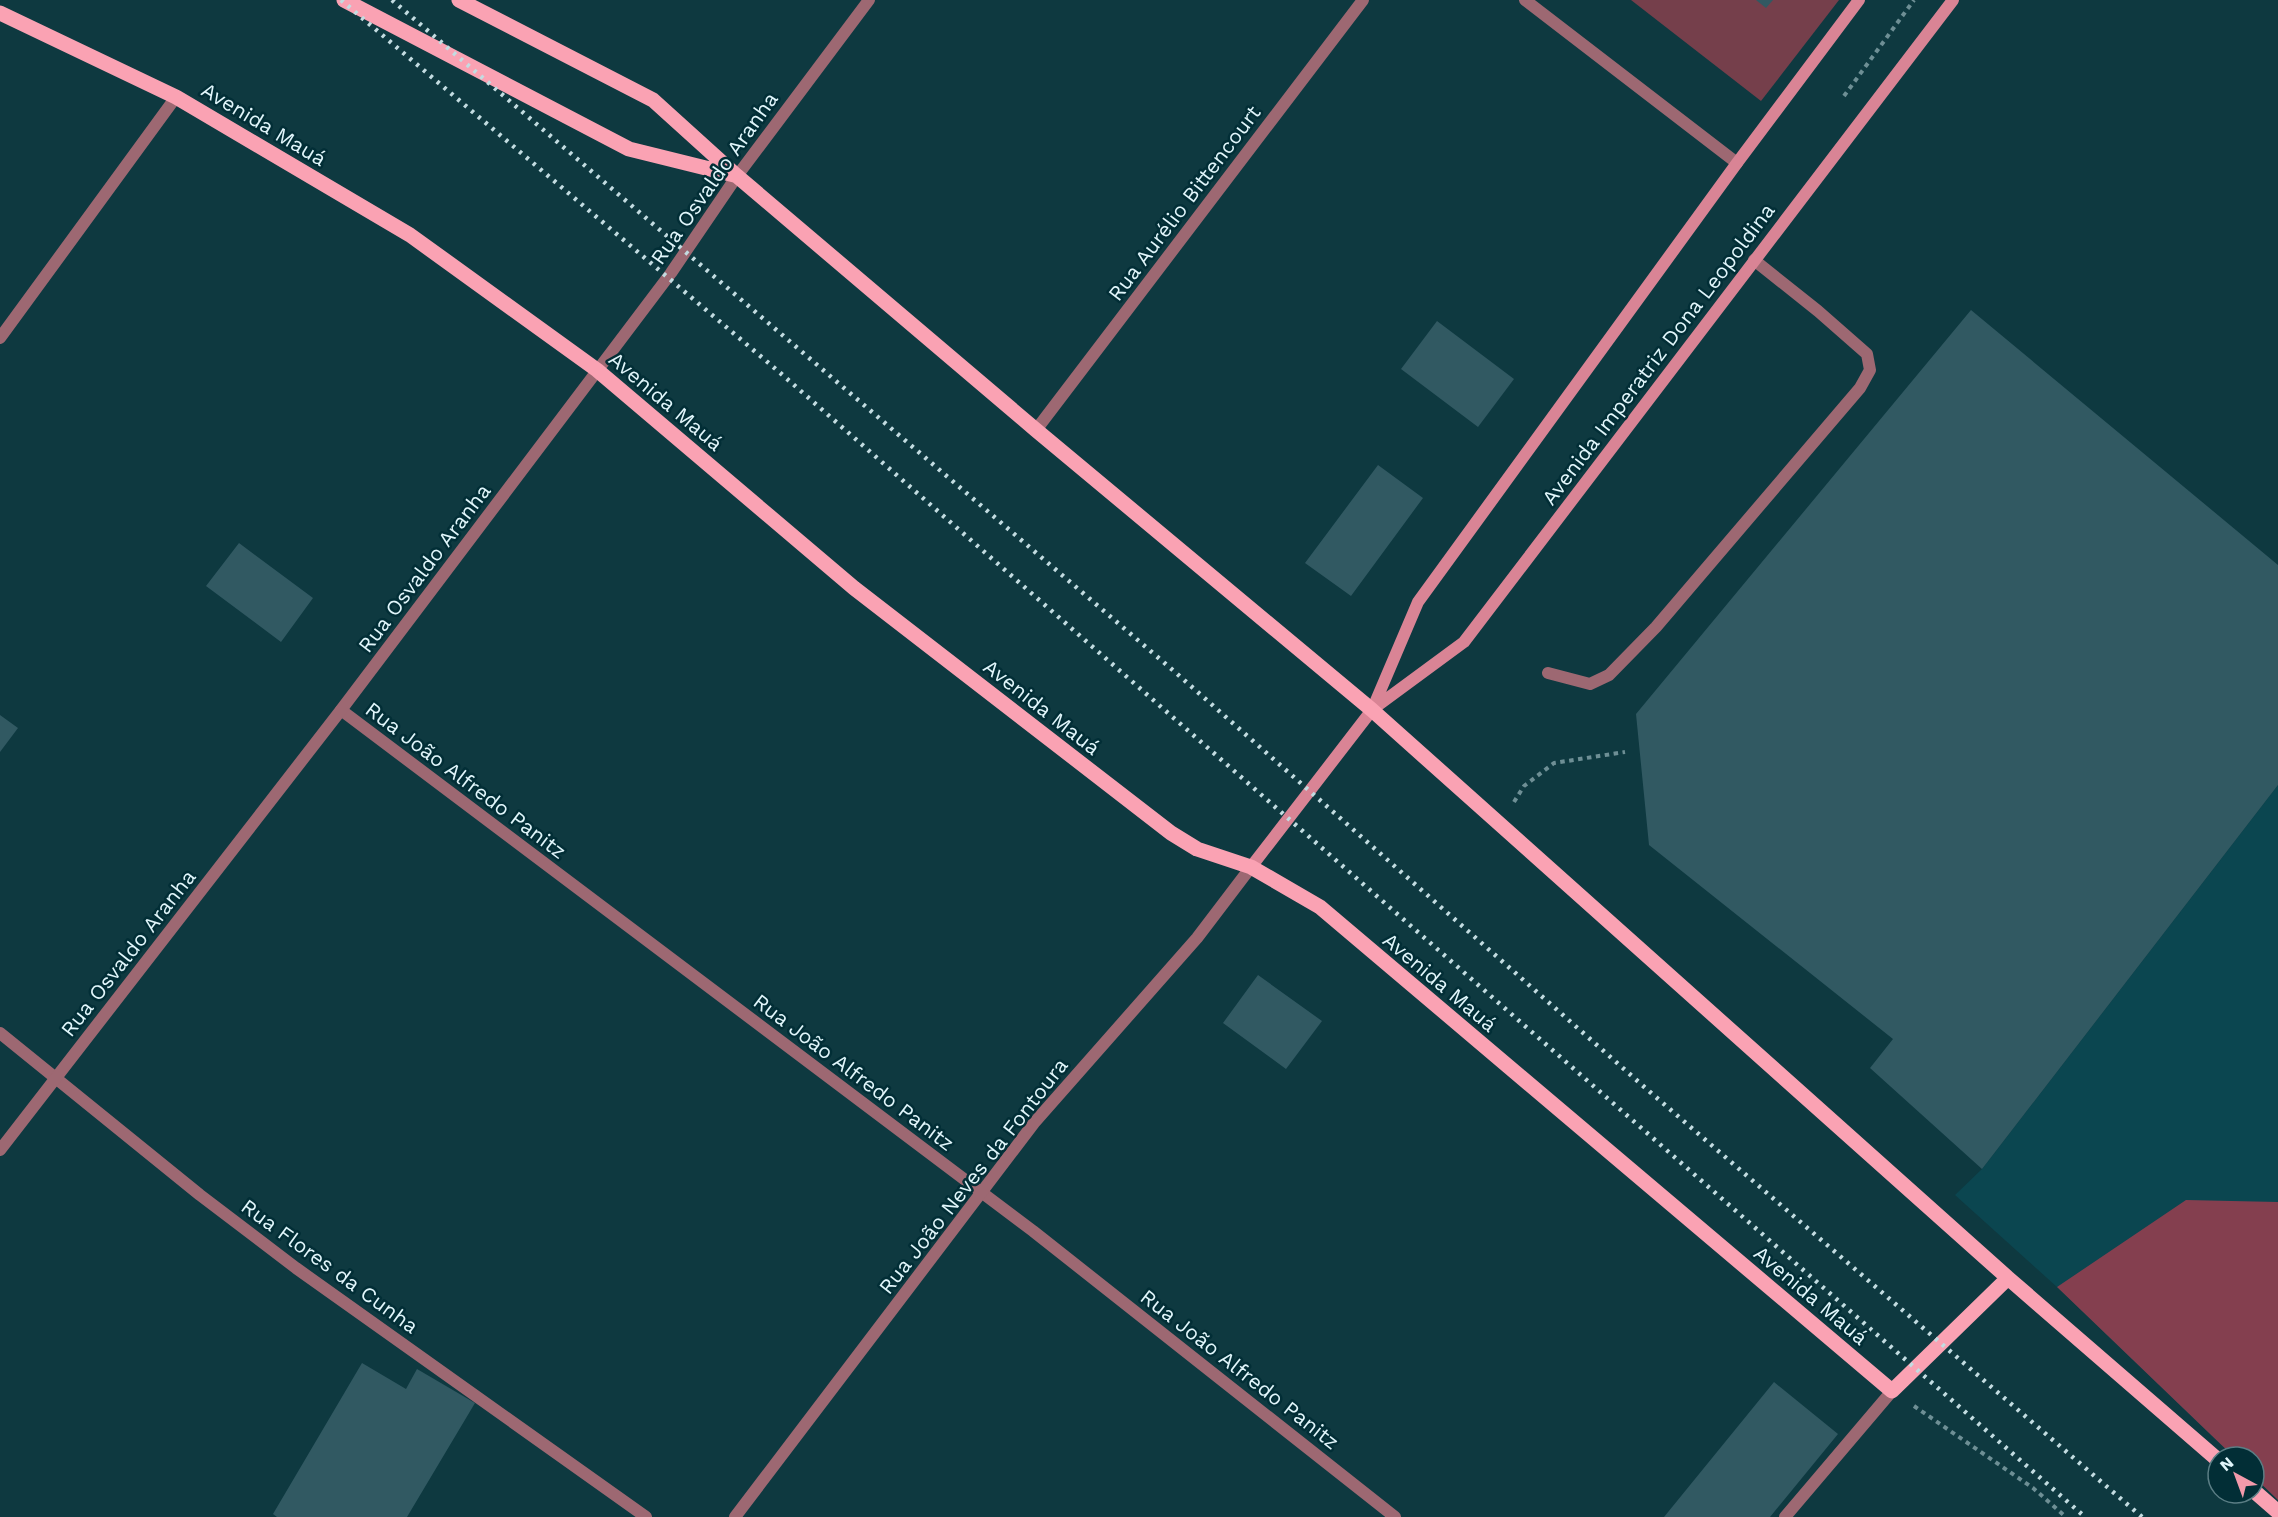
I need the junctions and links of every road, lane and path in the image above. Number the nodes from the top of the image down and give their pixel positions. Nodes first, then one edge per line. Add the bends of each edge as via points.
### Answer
1 (344, 0) edge
2 (459, 0) edge
3 (869, 0) edge
4 (1363, 0) edge
5 (1526, 0) edge
6 (1859, 0) edge
7 (1953, 0) edge
8 (0, 13) edge
9 (176, 97) junction
10 (1737, 163) junction
11 (736, 176) junction
12 (1754, 260) junction
13 (0, 338) edge
14 (597, 370) junction
15 (1036, 430) junction
16 (1548, 673) dead end
17 (341, 710) junction
18 (1372, 710) junction
19 (1624, 752) dead end
20 (1501, 823) junction
21 (1251, 867) junction
22 (0, 1033) edge
23 (56, 1078) junction
24 (0, 1150) edge
25 (981, 1192) junction
26 (2008, 1278) junction
27 (1892, 1391) junction
28 (2206, 1450) edge
29 (2266, 1502) edge
30 (2278, 1512) edge
31 (646, 1517) edge
32 (735, 1517) edge
33 (1395, 1517) edge
34 (1785, 1517) edge
35 (2066, 1517) edge

1 - 11 main road via 629,149
2 - 11 main road via 653,100
3 - 11 street, Rua Osvaldo Aranha
4 - 15 street, Rua Aurélio Bittencourt
5 - 10 street
6 - 10 main road, Avenida Imperatriz Dona Leopoldina
7 - 12 main road, Avenida Imperatriz Dona Leopoldina
8 - 9 main road, Avenida Mauá
9 - 13 street
9 - 14 main road, Avenida Mauá via 410,235
10 - 18 main road, Avenida Imperatriz Dona Leopoldina via 1418,602
11 - 14 street, Rua Osvaldo Aranha via 671,273
11 - 15 main road
12 - 16 street via 1867,354 1870,370 1860,388 1656,627 1609,675 1590,684
12 - 18 main road, Avenida Imperatriz Dona Leopoldina via 1464,642
14 - 17 street, Rua Osvaldo Aranha
14 - 21 main road, Avenida Mauá via 854,588 1171,833 1197,849
15 - 18 main road
17 - 23 street, Rua Osvaldo Aranha
17 - 25 street, Rua João Alfredo Panitz
18 - 20 main road
18 - 21 main road, Avenida Imperatriz Dona Leopoldina
19 - 20 path via 1554,763 1524,786
20 - 26 main road
21 - 25 street, Rua João Neves da Fontoura via 1197,938 1034,1123
21 - 27 main road, Avenida Mauá via 1320,907
22 - 23 street, Rua Flores da Cunha
23 - 24 street, Rua Osvaldo Aranha
23 - 31 street, Rua Flores da Cunha via 296,1268
25 - 32 street, Rua João Neves da Fontoura
25 - 33 street, Rua João Alfredo Panitz
26 - 27 main road
26 - 28 main road
27 - 34 street
27 - 35 path via 2033,1488
29 - 30 main road

